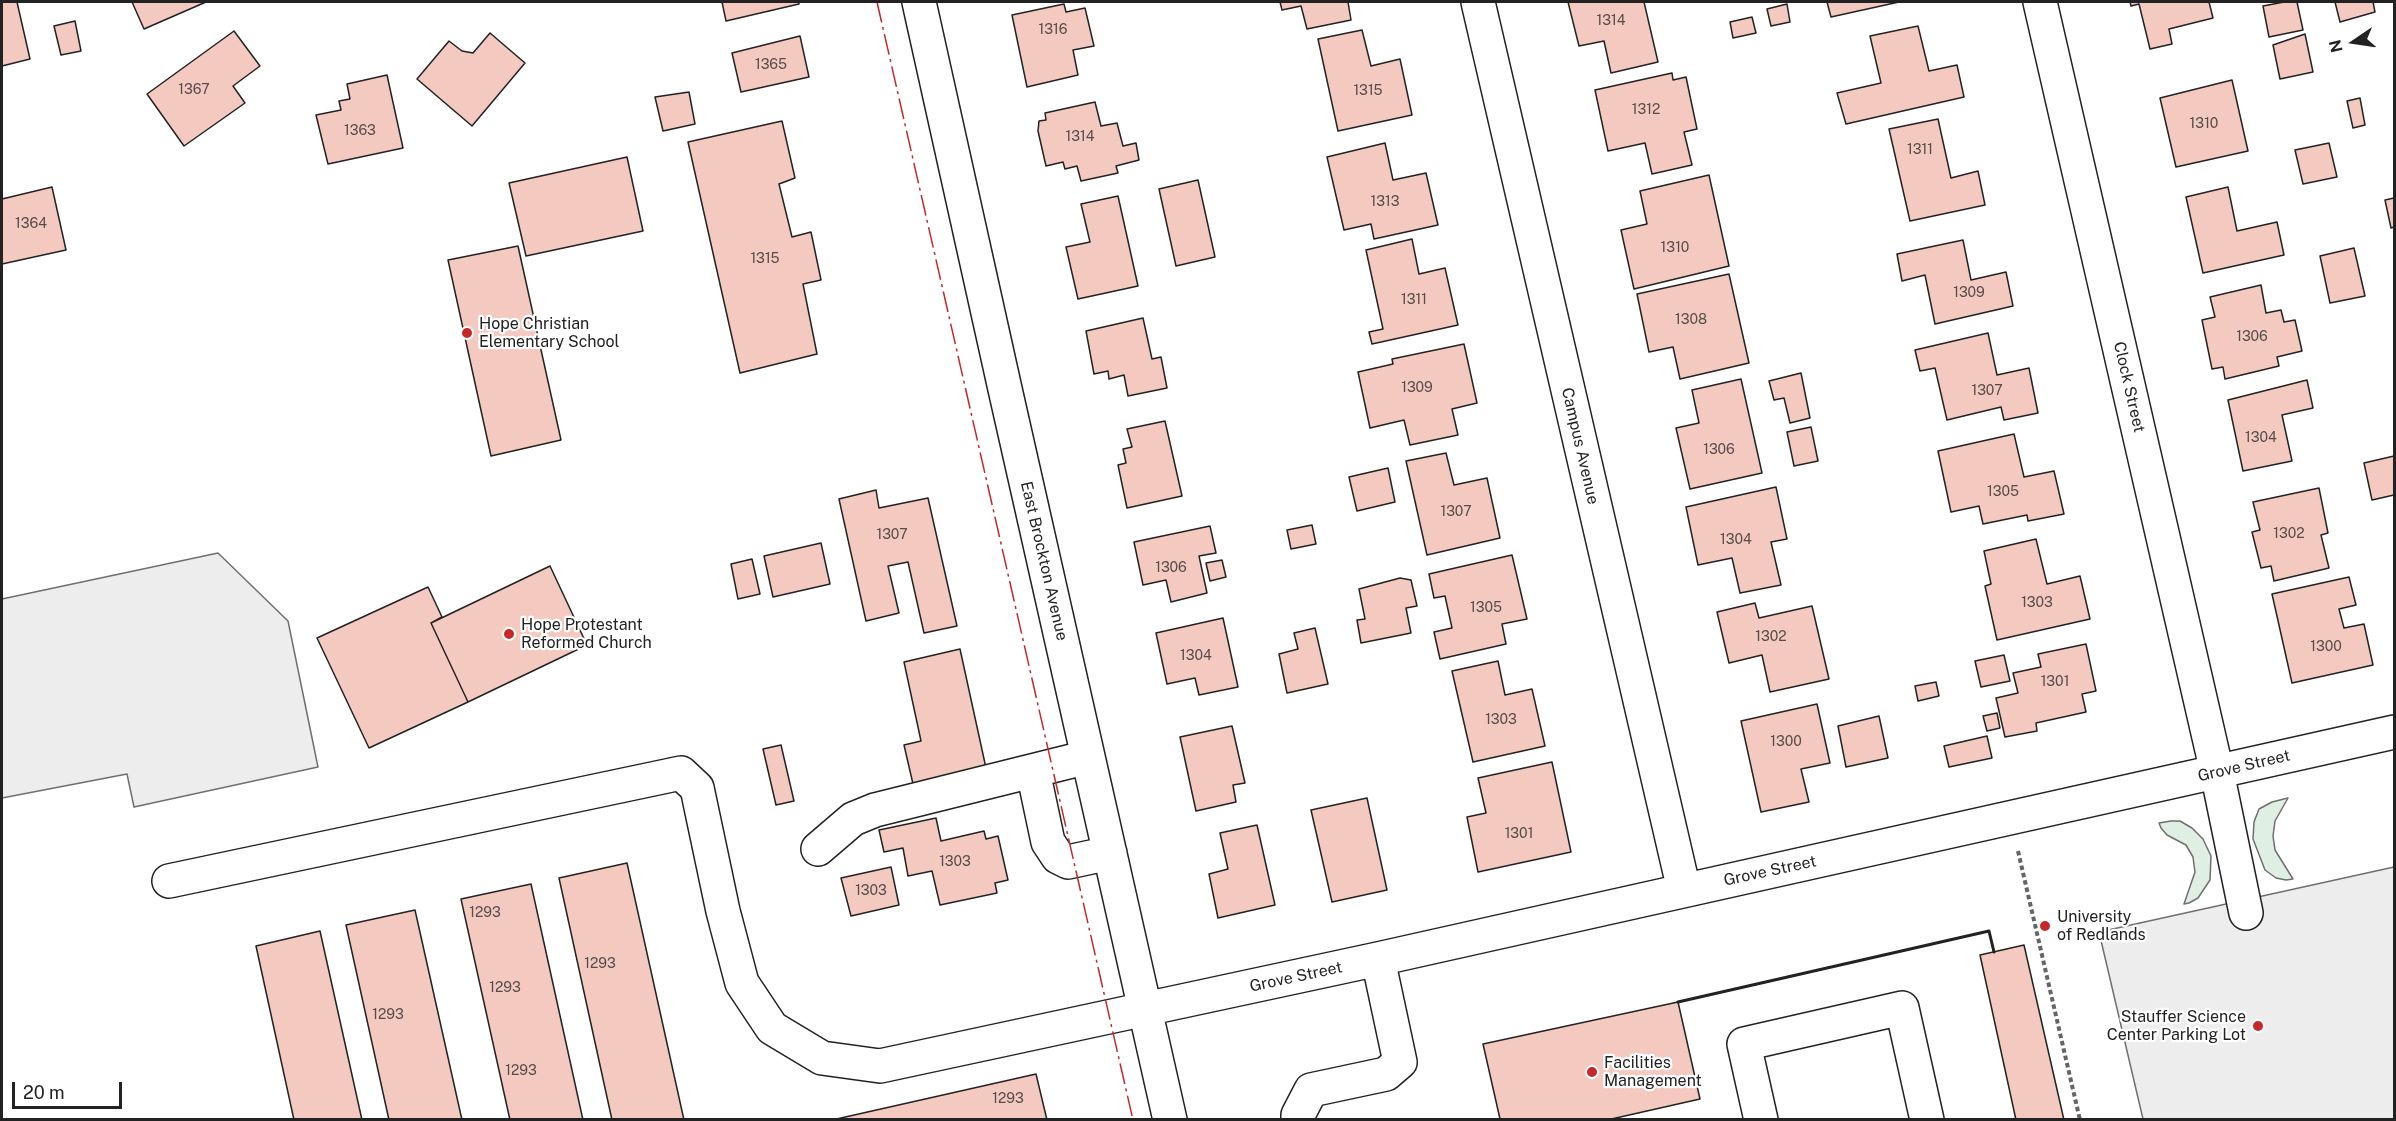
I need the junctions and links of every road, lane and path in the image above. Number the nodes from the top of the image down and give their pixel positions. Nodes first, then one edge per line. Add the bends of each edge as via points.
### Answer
1 (920, 2) edge
2 (1478, 2) edge
3 (2040, 2) edge
4 (2394, 732) edge
5 (1088, 757) junction
6 (1033, 771) junction
7 (2217, 772) junction
8 (2010, 818) junction
9 (818, 849) dead end
10 (1110, 853) junction
11 (169, 881) dead end
12 (1684, 890) junction
13 (2246, 913) dead end
14 (1378, 959) junction
15 (1145, 1010) junction
16 (1170, 1119) edge
17 (1298, 1119) edge
18 (1761, 1119) edge
19 (1927, 1119) edge
20 (2080, 1119) edge

1 - 5 street, East Brockton Avenue
2 - 12 street, Campus Avenue
3 - 7 street, Clock Street
4 - 7 street, Grove Street
5 - 6 street
5 - 10 street, East Brockton Avenue
6 - 9 street via 875,810 854,819
6 - 10 street via 1048,842 1058,857 1068,861
7 - 8 street, Grove Street
7 - 13 street, Clock Street
8 - 12 street, Grove Street
8 - 20 path
10 - 15 street, East Brockton Avenue
11 - 15 street, Grove Street via 681,773 697,788 741,983 772,1028 822,1058 880,1066
12 - 14 street, Grove Street
14 - 15 street, Grove Street
14 - 17 street via 1400,1062 1386,1074 1311,1090
15 - 16 street, East Brockton Avenue
18 - 19 street via 1744,1044 1902,1008

